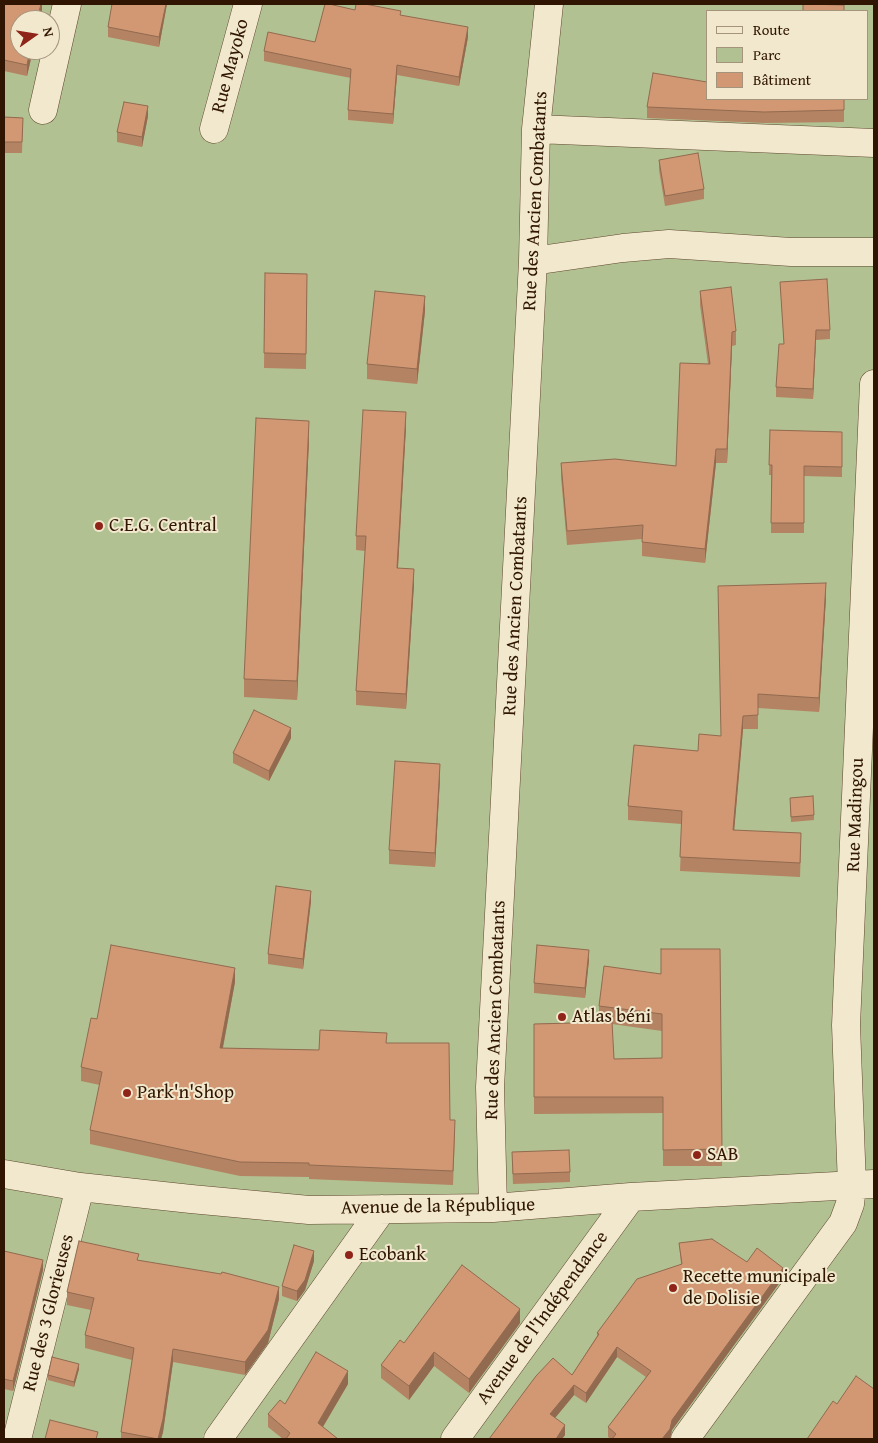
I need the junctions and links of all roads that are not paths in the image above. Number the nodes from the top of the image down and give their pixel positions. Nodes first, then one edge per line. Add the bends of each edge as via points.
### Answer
1 (67, 4) edge
2 (248, 4) edge
3 (549, 4) edge
4 (43, 110) dead end
5 (214, 129) dead end
6 (536, 129) junction
7 (874, 143) edge
8 (874, 252) edge
9 (533, 260) junction
10 (874, 384) edge
11 (4, 1174) edge
12 (863, 1185) edge
13 (80, 1187) junction
14 (631, 1198) junction
15 (493, 1208) junction
16 (382, 1209) junction
17 (17, 1439) edge
18 (218, 1439) edge
19 (455, 1439) edge
20 (685, 1439) edge

1 - 4 street
2 - 5 street, Rue Mayoko
3 - 6 street, Rue des Ancien Combatants
6 - 7 street
6 - 9 street, Rue des Ancien Combatants
8 - 9 street via 791,252 669,244
9 - 15 street, Rue des Ancien Combatants via 490,1087
10 - 12 street, Rue Madingou via 846,1025
11 - 13 street, Avenue de la République
12 - 14 street, Avenue de la République
12 - 20 street, Rue Madingou via 850,1204 843,1223
13 - 16 street, Avenue de la République via 309,1210
13 - 17 street, Rue des 3 Glorieuses
14 - 15 street, Avenue de la République
14 - 19 street, Avenue de l'Indépendance
15 - 16 street, Avenue de la République
16 - 18 street

